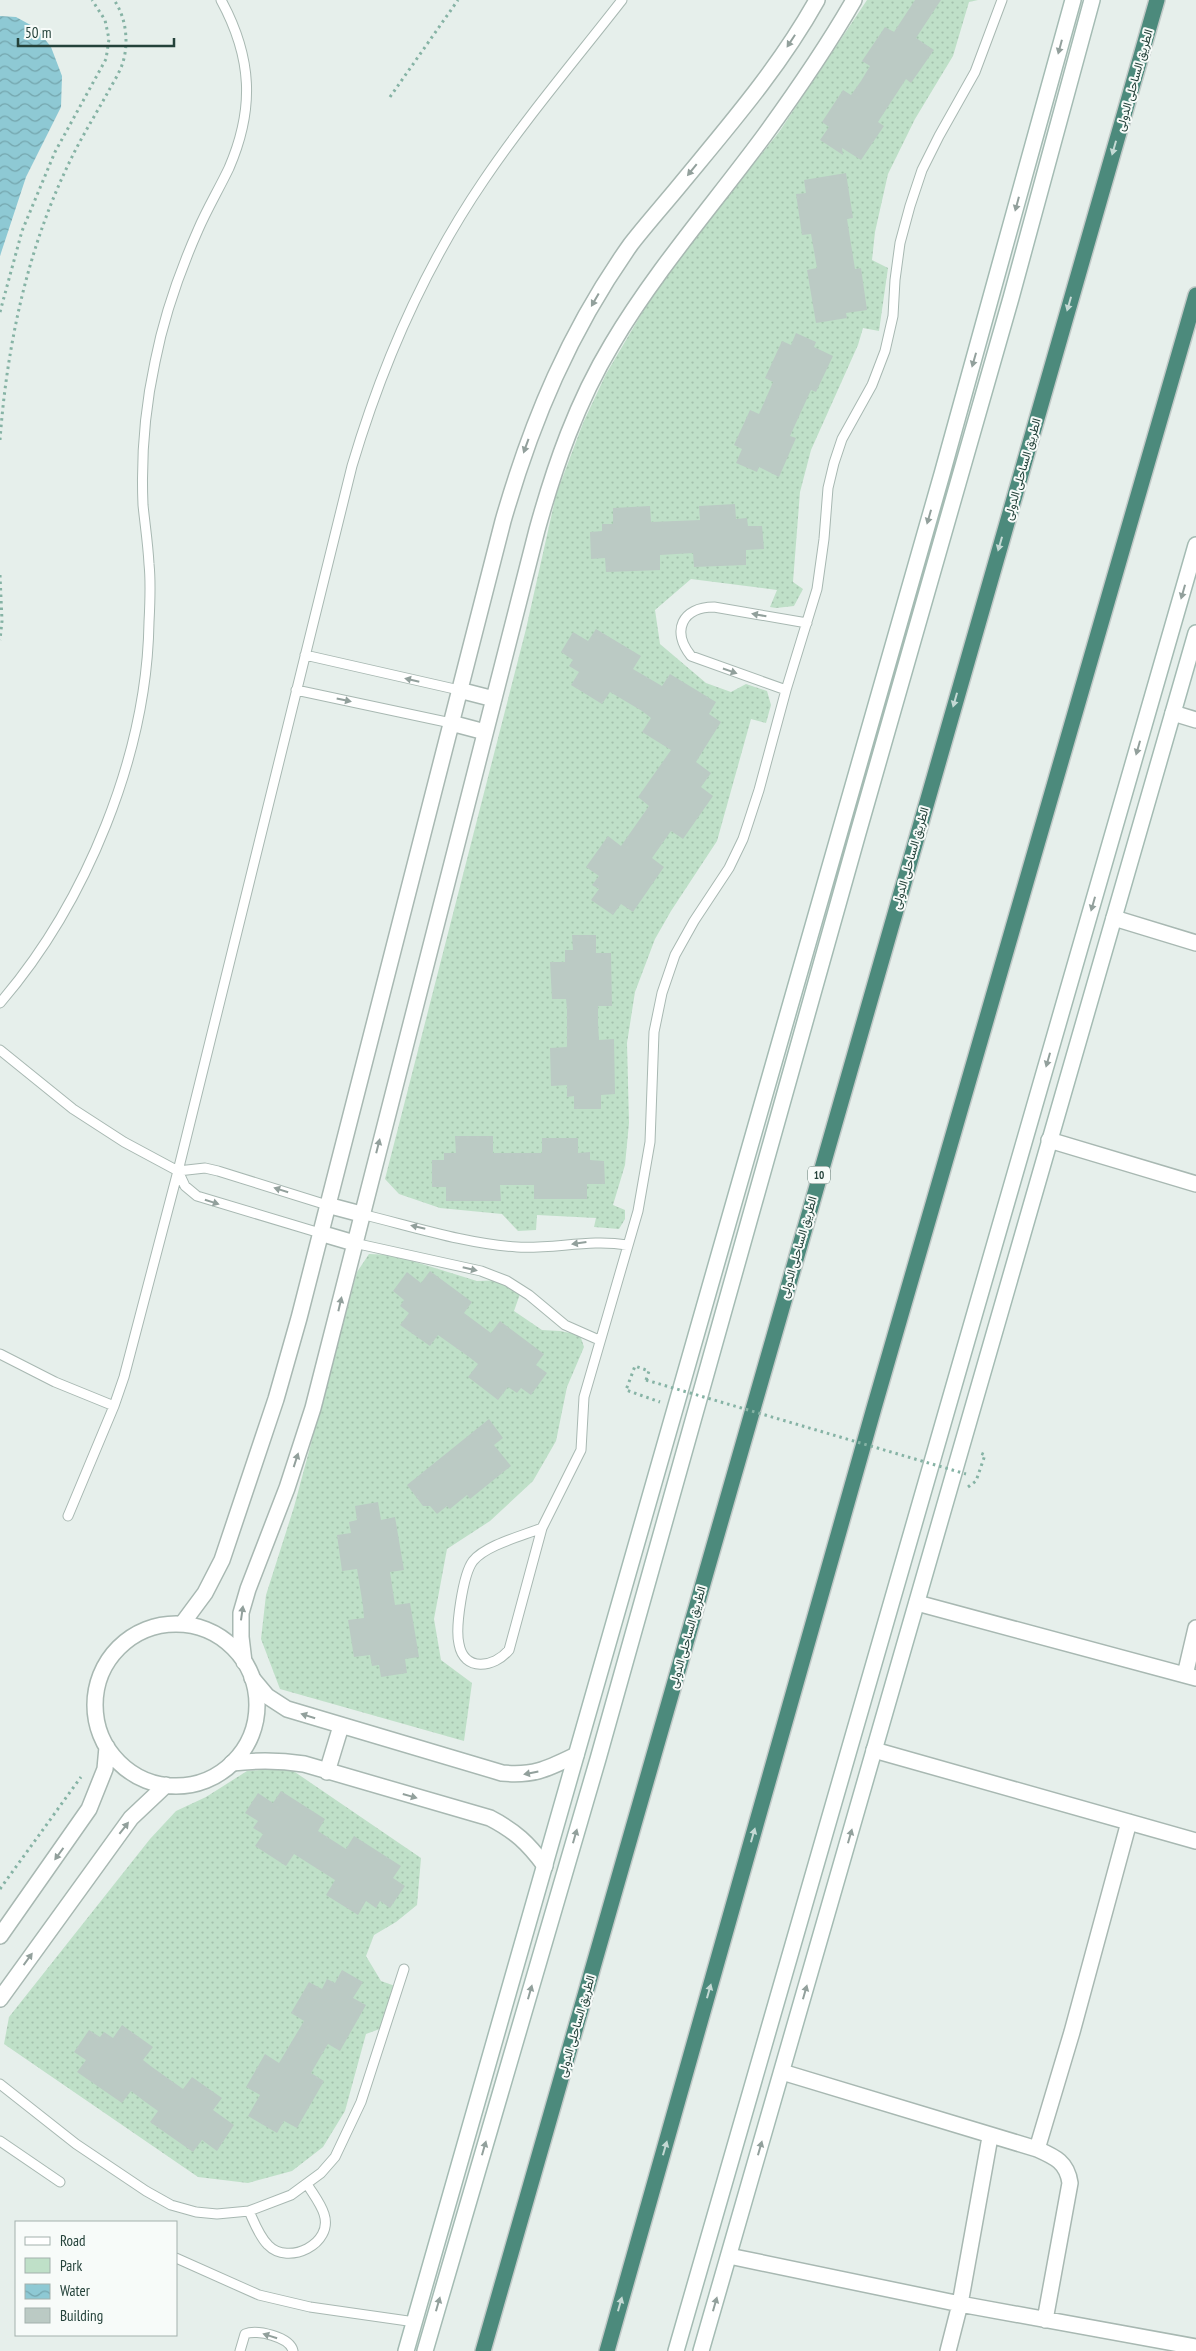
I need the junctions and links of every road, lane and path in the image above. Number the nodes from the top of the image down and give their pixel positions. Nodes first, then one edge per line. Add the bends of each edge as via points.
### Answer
1 (114, 0) edge
2 (221, 0) edge
3 (458, 0) edge
4 (622, 0) edge
5 (817, 0) edge
6 (854, 0) edge
7 (1002, 0) edge
8 (1073, 0) edge
9 (1092, 0) edge
10 (1157, 0) edge
11 (95, 1) edge
12 (390, 97) dead end
13 (1196, 295) edge
14 (0, 312) edge
15 (0, 440) edge
16 (1196, 545) edge
17 (0, 577) edge
18 (807, 623) junction
19 (1196, 633) edge
20 (0, 640) edge
21 (305, 655) junction
22 (296, 690) junction
23 (460, 690) junction
24 (786, 690) junction
25 (494, 699) junction
26 (1173, 713) junction
27 (1196, 720) edge
28 (451, 723) junction
29 (485, 732) junction
30 (1114, 918) junction
31 (1196, 943) edge
32 (0, 1003) edge
33 (0, 1050) edge
34 (1049, 1140) junction
35 (178, 1171) junction
36 (1196, 1184) edge
37 (328, 1205) junction
38 (361, 1214) junction
39 (320, 1233) junction
40 (354, 1243) junction
41 (627, 1245) junction
42 (600, 1340) junction
43 (0, 1354) edge
44 (114, 1406) junction
45 (675, 1407) junction
46 (966, 1474) dead end
47 (68, 1516) dead end
48 (542, 1528) junction
49 (917, 1603) junction
50 (182, 1624) junction
51 (1196, 1628) edge
52 (244, 1662) junction
53 (1191, 1677) edge
54 (252, 1678) junction
55 (340, 1726) junction
56 (107, 1748) junction
57 (874, 1750) junction
58 (576, 1755) junction
59 (232, 1763) junction
60 (327, 1772) junction
61 (82, 1776) dead end
62 (166, 1785) junction
63 (1129, 1822) junction
64 (1196, 1841) edge
65 (546, 1866) junction
66 (0, 1889) edge
67 (0, 1936) edge
68 (404, 1969) dead end
69 (0, 1999) edge
70 (782, 2072) junction
71 (0, 2084) edge
72 (990, 2137) junction
73 (0, 2141) edge
74 (1037, 2149) junction
75 (60, 2182) dead end
76 (307, 2184) junction
77 (249, 2211) junction
78 (729, 2256) junction
79 (178, 2259) edge
80 (960, 2304) junction
81 (1045, 2320) junction
82 (414, 2322) junction
83 (1196, 2347) edge
84 (240, 2351) edge
85 (293, 2351) edge
86 (406, 2351) edge
87 (425, 2351) edge
88 (483, 2351) edge
89 (607, 2351) edge
90 (676, 2351) edge
91 (701, 2351) edge
92 (948, 2351) edge

1 - 15 path via 126,34 123,62 71,159 39,237 16,318
2 - 32 lane via 235,25 245,60 248,97 242,134 181,272 154,363 143,458 150,565 150,625 144,685 132,745 114,802 68,904 42,948
3 - 12 path
4 - 21 lane via 484,180 436,257 396,338 364,423
5 -> 23 main road via 777,63 632,243 567,348 541,404 520,462
6 - 25 main road via 764,136 637,302 588,389 550,482
7 - 18 lane via 974,72 922,170 910,206 900,243 893,316 885,351 872,385 842,439 834,463 828,488 822,564
8 -> 45 main road via 985,321
87 -> 9 main road via 598,1759
10 -> 88 highway, الطريق الساحلى الدولى / 10
11 - 14 path via 105,20 109,40 106,59 55,152 22,232
89 -> 13 highway via 877,1399
16 -> 90 main road
17 - 20 path
18 - 24 lane
18 -> 24 lane via 714,607 701,607 690,612 682,622 680,634 690,656
19 - 26 main road
21 - 22 lane
23 -> 21 lane
22 -> 28 lane
22 - 35 lane
23 - 25 main road
23 - 28 main road
24 - 41 lane via 743,839 675,956 662,993 654,1032 646,1168 638,1211
25 - 29 main road
26 - 27 main road
26 - 30 main road
28 - 29 main road
28 - 37 main road
38 -> 29 main road
30 - 31 main road
30 - 34 main road
33 - 35 lane via 73,1109
34 - 36 main road
34 - 49 main road
37 -> 35 lane via 218,1170
35 -> 39 lane via 185,1186 197,1196
35 - 44 lane
37 - 38 main road
37 - 39 main road
38 - 40 main road
41 -> 38 lane via 590,1242 545,1247 490,1244
39 - 40 main road
39 - 50 main road via 299,1318 247,1488 214,1577
40 -> 42 lane via 481,1271 530,1296 565,1325
52 -> 40 main road via 242,1613 248,1589 287,1488 313,1408
41 - 42 lane
42 - 48 lane via 584,1397 581,1450
43 - 44 lane via 55,1382
44 - 47 lane
45 - 46 path, bridge via 626,1390 635,1366 649,1371 646,1380
45 - 58 main road
48 - 48 lane via 509,1650 501,1660 489,1665 476,1664 465,1657 459,1646 466,1573 482,1553
49 - 53 main road
49 - 57 main road
50 - 52 main road via 218,1635
50 - 56 main road via 165,1624 132,1636 108,1661 100,1676 95,1711
51 - 53 main road
52 - 54 main road
55 -> 54 main road via 287,1709 267,1696
54 - 59 main road via 256,1705 252,1732
58 -> 55 main road via 523,1775 502,1773
55 - 60 main road
56 - 62 main road via 133,1773
56 -> 67 main road via 105,1769 89,1810
57 - 63 main road
70 -> 57 main road
58 - 65 main road
59 - 60 main road via 280,1760
59 - 62 main road via 202,1782
60 -> 65 main road via 490,1818 531,1846
61 - 66 path
69 -> 62 main road via 131,1818
63 - 64 main road
63 - 74 main road
65 - 82 main road
68 - 76 lane via 361,2102 345,2138 335,2157
70 - 72 main road
78 -> 70 main road
71 - 77 lane via 76,2144 171,2205 217,2214
72 - 74 main road
72 - 80 main road
73 - 75 lane
74 - 81 main road via 1062,2162 1069,2172 1070,2183
76 - 77 lane via 292,2195
76 - 77 lane via 325,2215 322,2235 310,2248 298,2253 283,2252 269,2246
78 - 80 main road
91 -> 78 main road
79 - 82 lane via 259,2296
80 - 81 main road
80 - 92 main road
81 - 83 main road
82 - 86 main road
85 -> 84 lane via 286,2341 254,2330 245,2334

